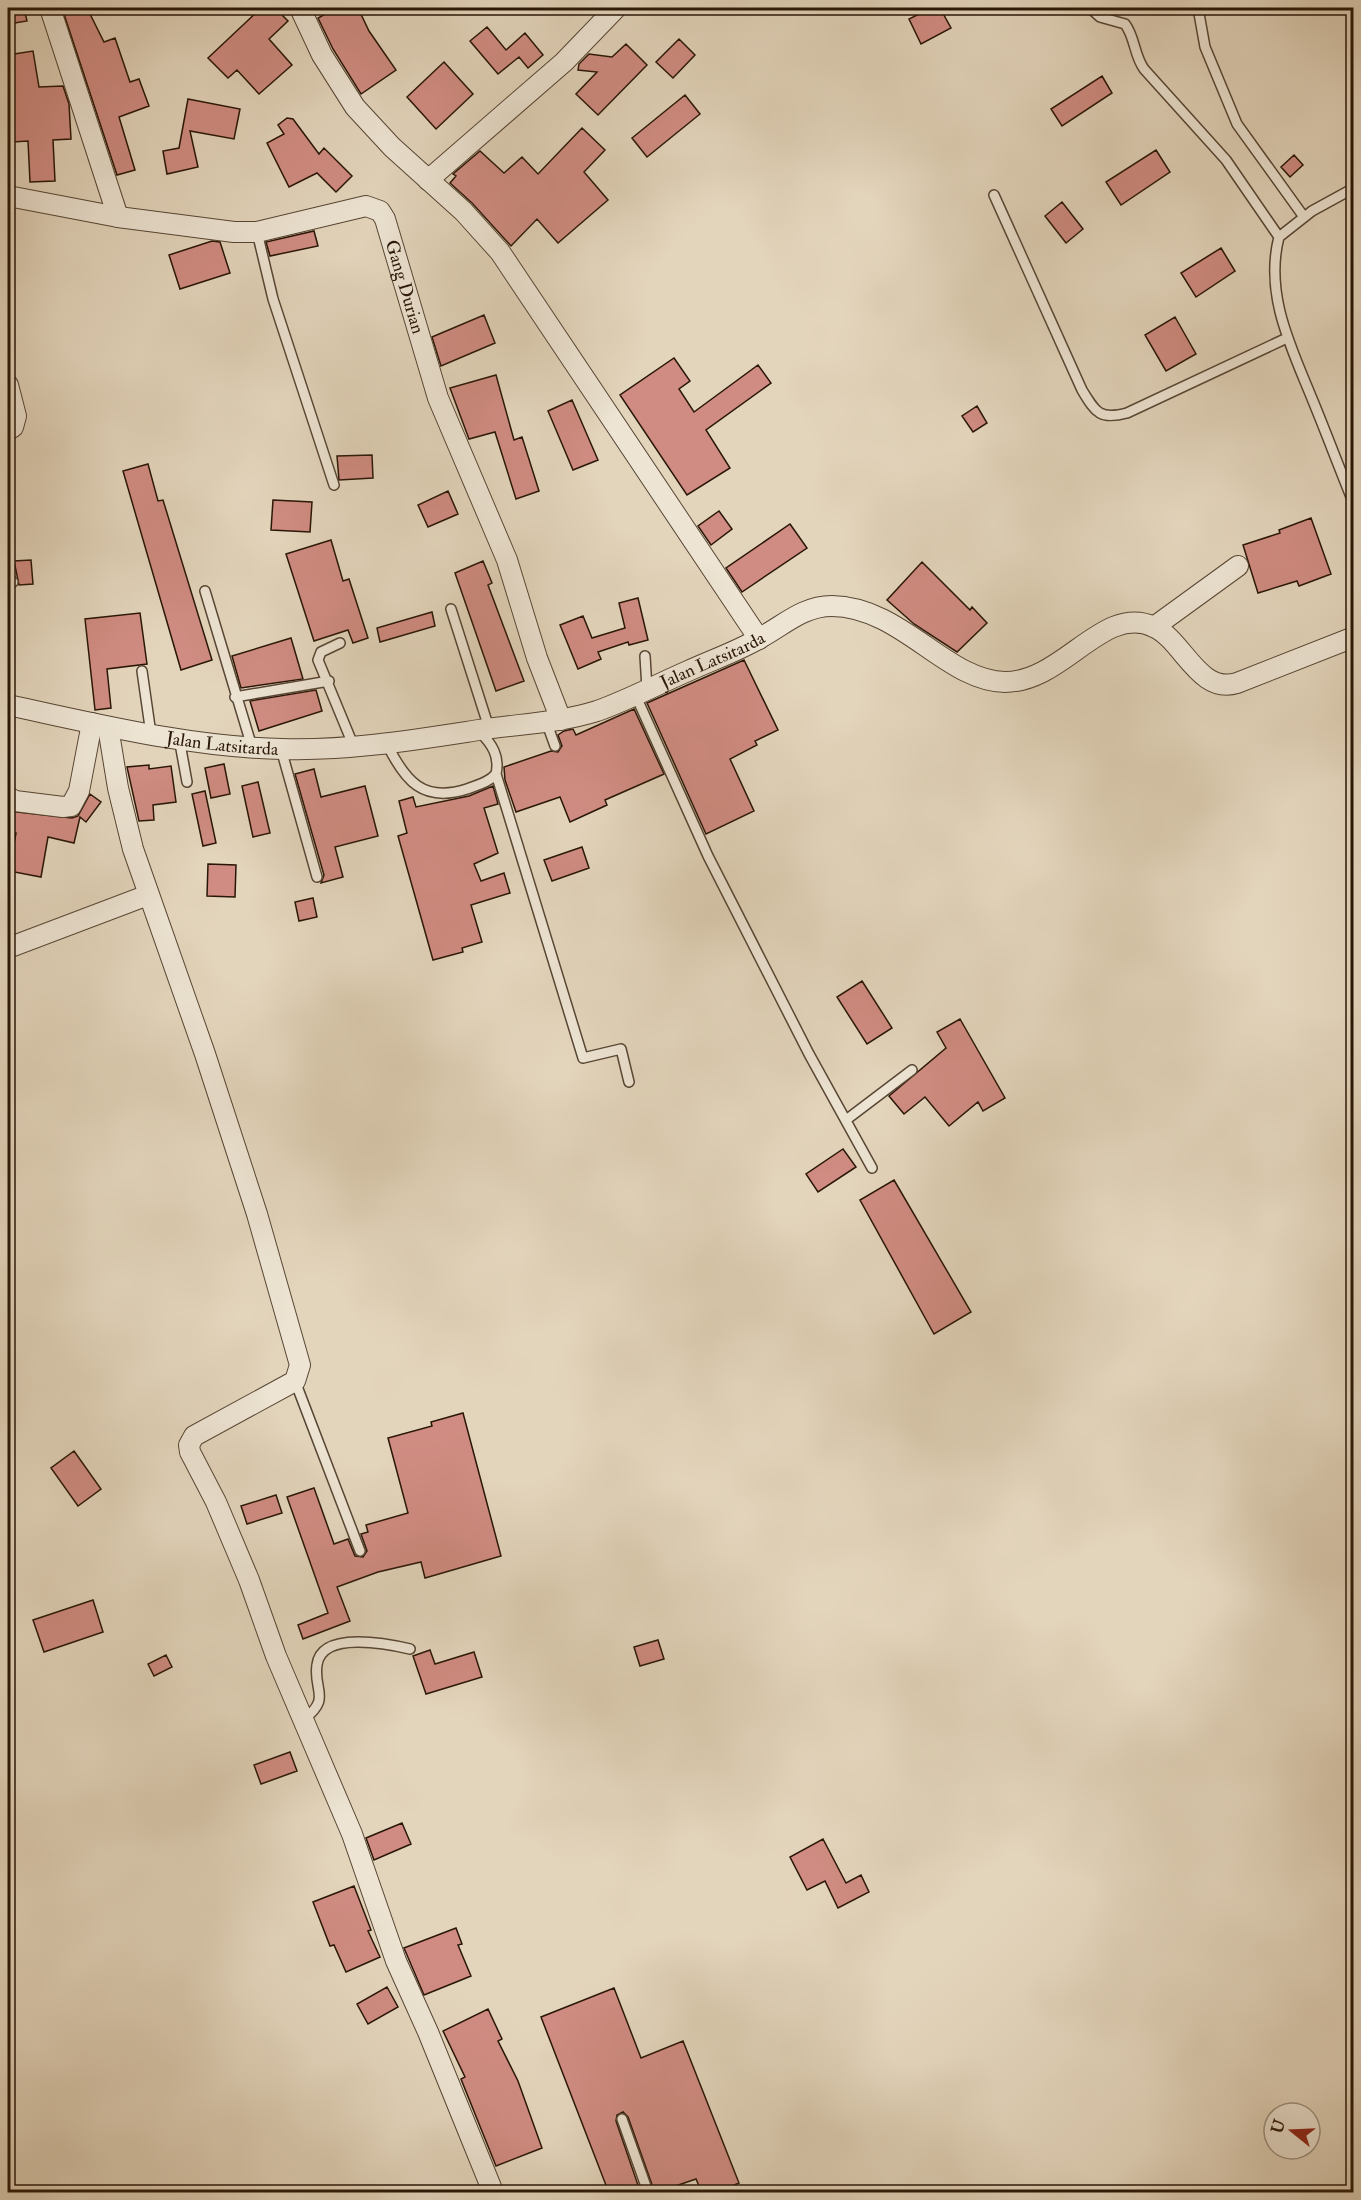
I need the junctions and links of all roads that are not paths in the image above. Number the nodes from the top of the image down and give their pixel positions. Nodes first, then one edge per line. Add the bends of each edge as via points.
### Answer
1 (50, 8) edge
2 (300, 8) edge
3 (616, 8) edge
4 (1090, 8) edge
5 (1198, 8) edge
6 (428, 180) junction
7 (1353, 188) edge
8 (994, 195) dead end
9 (8, 196) edge
10 (118, 217) junction
11 (1304, 217) junction
12 (257, 232) junction
13 (1279, 237) junction
14 (1287, 338) junction
15 (8, 386) edge
16 (8, 430) edge
17 (333, 485) dead end
18 (1353, 504) edge
19 (1238, 566) dead end
20 (205, 591) dead end
21 (451, 609) dead end
22 (1154, 627) junction
23 (1353, 637) edge
24 (759, 639) junction
25 (340, 643) dead end
26 (645, 656) dead end
27 (142, 671) dead end
28 (329, 681) junction
29 (641, 692) junction
30 (235, 697) junction
31 (8, 705) edge
32 (554, 720) junction
33 (100, 725) junction
34 (483, 729) junction
35 (151, 734) junction
36 (179, 738) junction
37 (387, 744) junction
38 (555, 746) dead end
39 (252, 747) junction
40 (354, 747) junction
41 (281, 750) junction
42 (496, 774) junction
43 (187, 782) dead end
44 (8, 797) edge
45 (317, 877) dead end
46 (148, 895) junction
47 (8, 948) edge
48 (912, 1070) dead end
49 (629, 1082) dead end
50 (846, 1120) junction
51 (873, 1168) dead end
52 (295, 1381) junction
53 (360, 1551) dead end
54 (410, 1649) dead end
55 (303, 1720) junction
56 (621, 2119) dead end
57 (493, 2193) edge
58 (648, 2193) edge

1 - 10 street
2 - 6 street via 322,55 355,107
3 - 6 street via 564,62
4 - 13 lane via 1100,18 1125,24 1144,69 1226,160
5 - 11 lane via 1205,47 1237,124
6 - 24 street via 500,252
7 - 11 lane
8 - 14 lane via 1082,390 1100,414 1110,417 1127,413
9 - 10 street, Gang Durian
10 - 12 street, Gang Durian
11 - 13 lane
12 - 17 lane via 273,299
12 - 32 street, Gang Durian via 366,206 380,211 385,219 438,398 507,560
13 - 14 lane via 1276,282
14 - 18 lane
15 - 16 street via 16,416
19 - 22 street
20 - 30 lane
21 - 34 lane
22 - 23 street via 1201,673 1222,685 1237,683
22 - 24 street, Jalan Latsitarda via 1120,623 1105,629 1043,673 1010,682 971,674 897,626 834,606 807,610
24 - 29 street, Jalan Latsitarda
25 - 28 lane via 318,657
26 - 29 lane
27 - 35 lane
28 - 30 lane
28 - 40 lane
29 - 32 street, Jalan Latsitarda via 599,710
29 - 50 lane via 708,856
30 - 39 lane
31 - 33 street, Jalan Latsitarda
32 - 34 street, Jalan Latsitarda
32 - 38 lane
33 - 35 street, Jalan Latsitarda
33 - 44 street via 72,806
33 - 46 street
34 - 37 street, Jalan Latsitarda
34 - 42 lane via 495,754
35 - 36 street, Jalan Latsitarda
36 - 39 street, Jalan Latsitarda
36 - 43 lane
37 - 40 street, Jalan Latsitarda
37 - 42 lane via 412,782 429,792 452,794
39 - 41 street, Jalan Latsitarda
40 - 41 street, Jalan Latsitarda
41 - 45 lane
42 - 49 lane via 583,1058 621,1049
46 - 47 street
46 - 52 street via 257,1214 299,1360
48 - 50 lane
50 - 51 lane
52 - 53 lane
52 - 55 street via 194,1436 189,1448 216,1502
54 - 55 lane via 361,1641 330,1648 316,1667 318,1704
55 - 57 street via 352,1834 396,1961
56 - 58 lane

